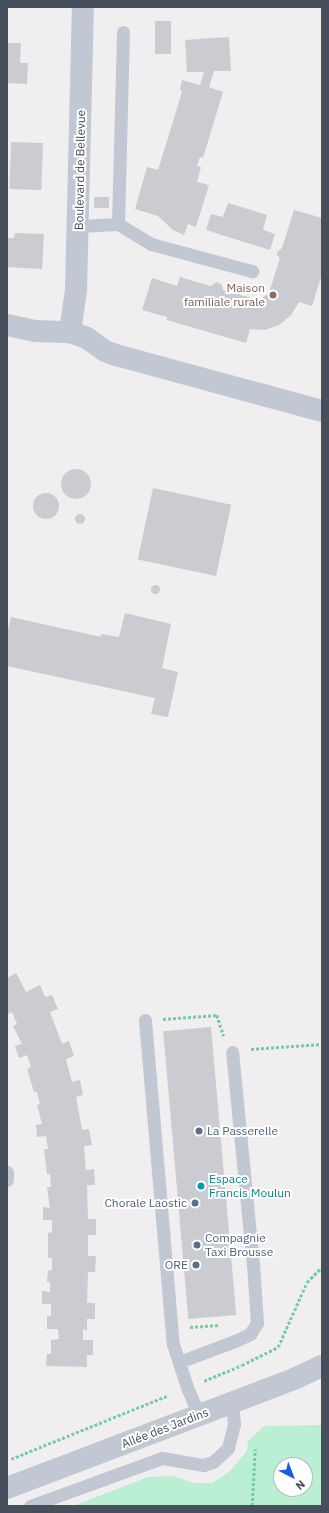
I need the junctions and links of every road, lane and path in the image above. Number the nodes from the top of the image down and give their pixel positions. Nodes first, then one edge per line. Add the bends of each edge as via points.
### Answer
1 (84, 7) edge
2 (123, 32) dead end
3 (118, 224) junction
4 (78, 226) junction
5 (252, 271) dead end
6 (7, 325) edge
7 (70, 332) junction
8 (322, 411) edge
9 (169, 1018) dead end
10 (145, 1020) dead end
11 (322, 1044) edge
12 (232, 1052) junction
13 (7, 1172) edge
14 (7, 1180) edge
15 (224, 1325) dead end
16 (197, 1326) dead end
17 (179, 1362) junction
18 (322, 1366) edge
19 (232, 1402) junction
20 (199, 1415) junction
21 (255, 1449) dead end
22 (7, 1488) edge
23 (30, 1506) edge
24 (252, 1506) edge

1 - 4 street, Boulevard de Bellevue
2 - 3 lane
3 - 4 lane
3 - 5 lane via 151,244
4 - 7 street, Boulevard de Bellevue via 76,303
6 - 7 street via 36,331
7 - 8 street via 88,338 116,355
9 - 12 path via 217,1015
10 - 17 lane via 173,1344
11 - 12 path
12 - 17 lane via 257,1323 250,1334
13 - 14 lane
15 - 16 path
17 - 20 lane
18 - 19 street, Allée des Jardins
19 - 20 street, Allée des Jardins
19 - 23 lane via 234,1424 228,1448 213,1462 203,1465 162,1458
20 - 22 street, Allée des Jardins
21 - 24 path

